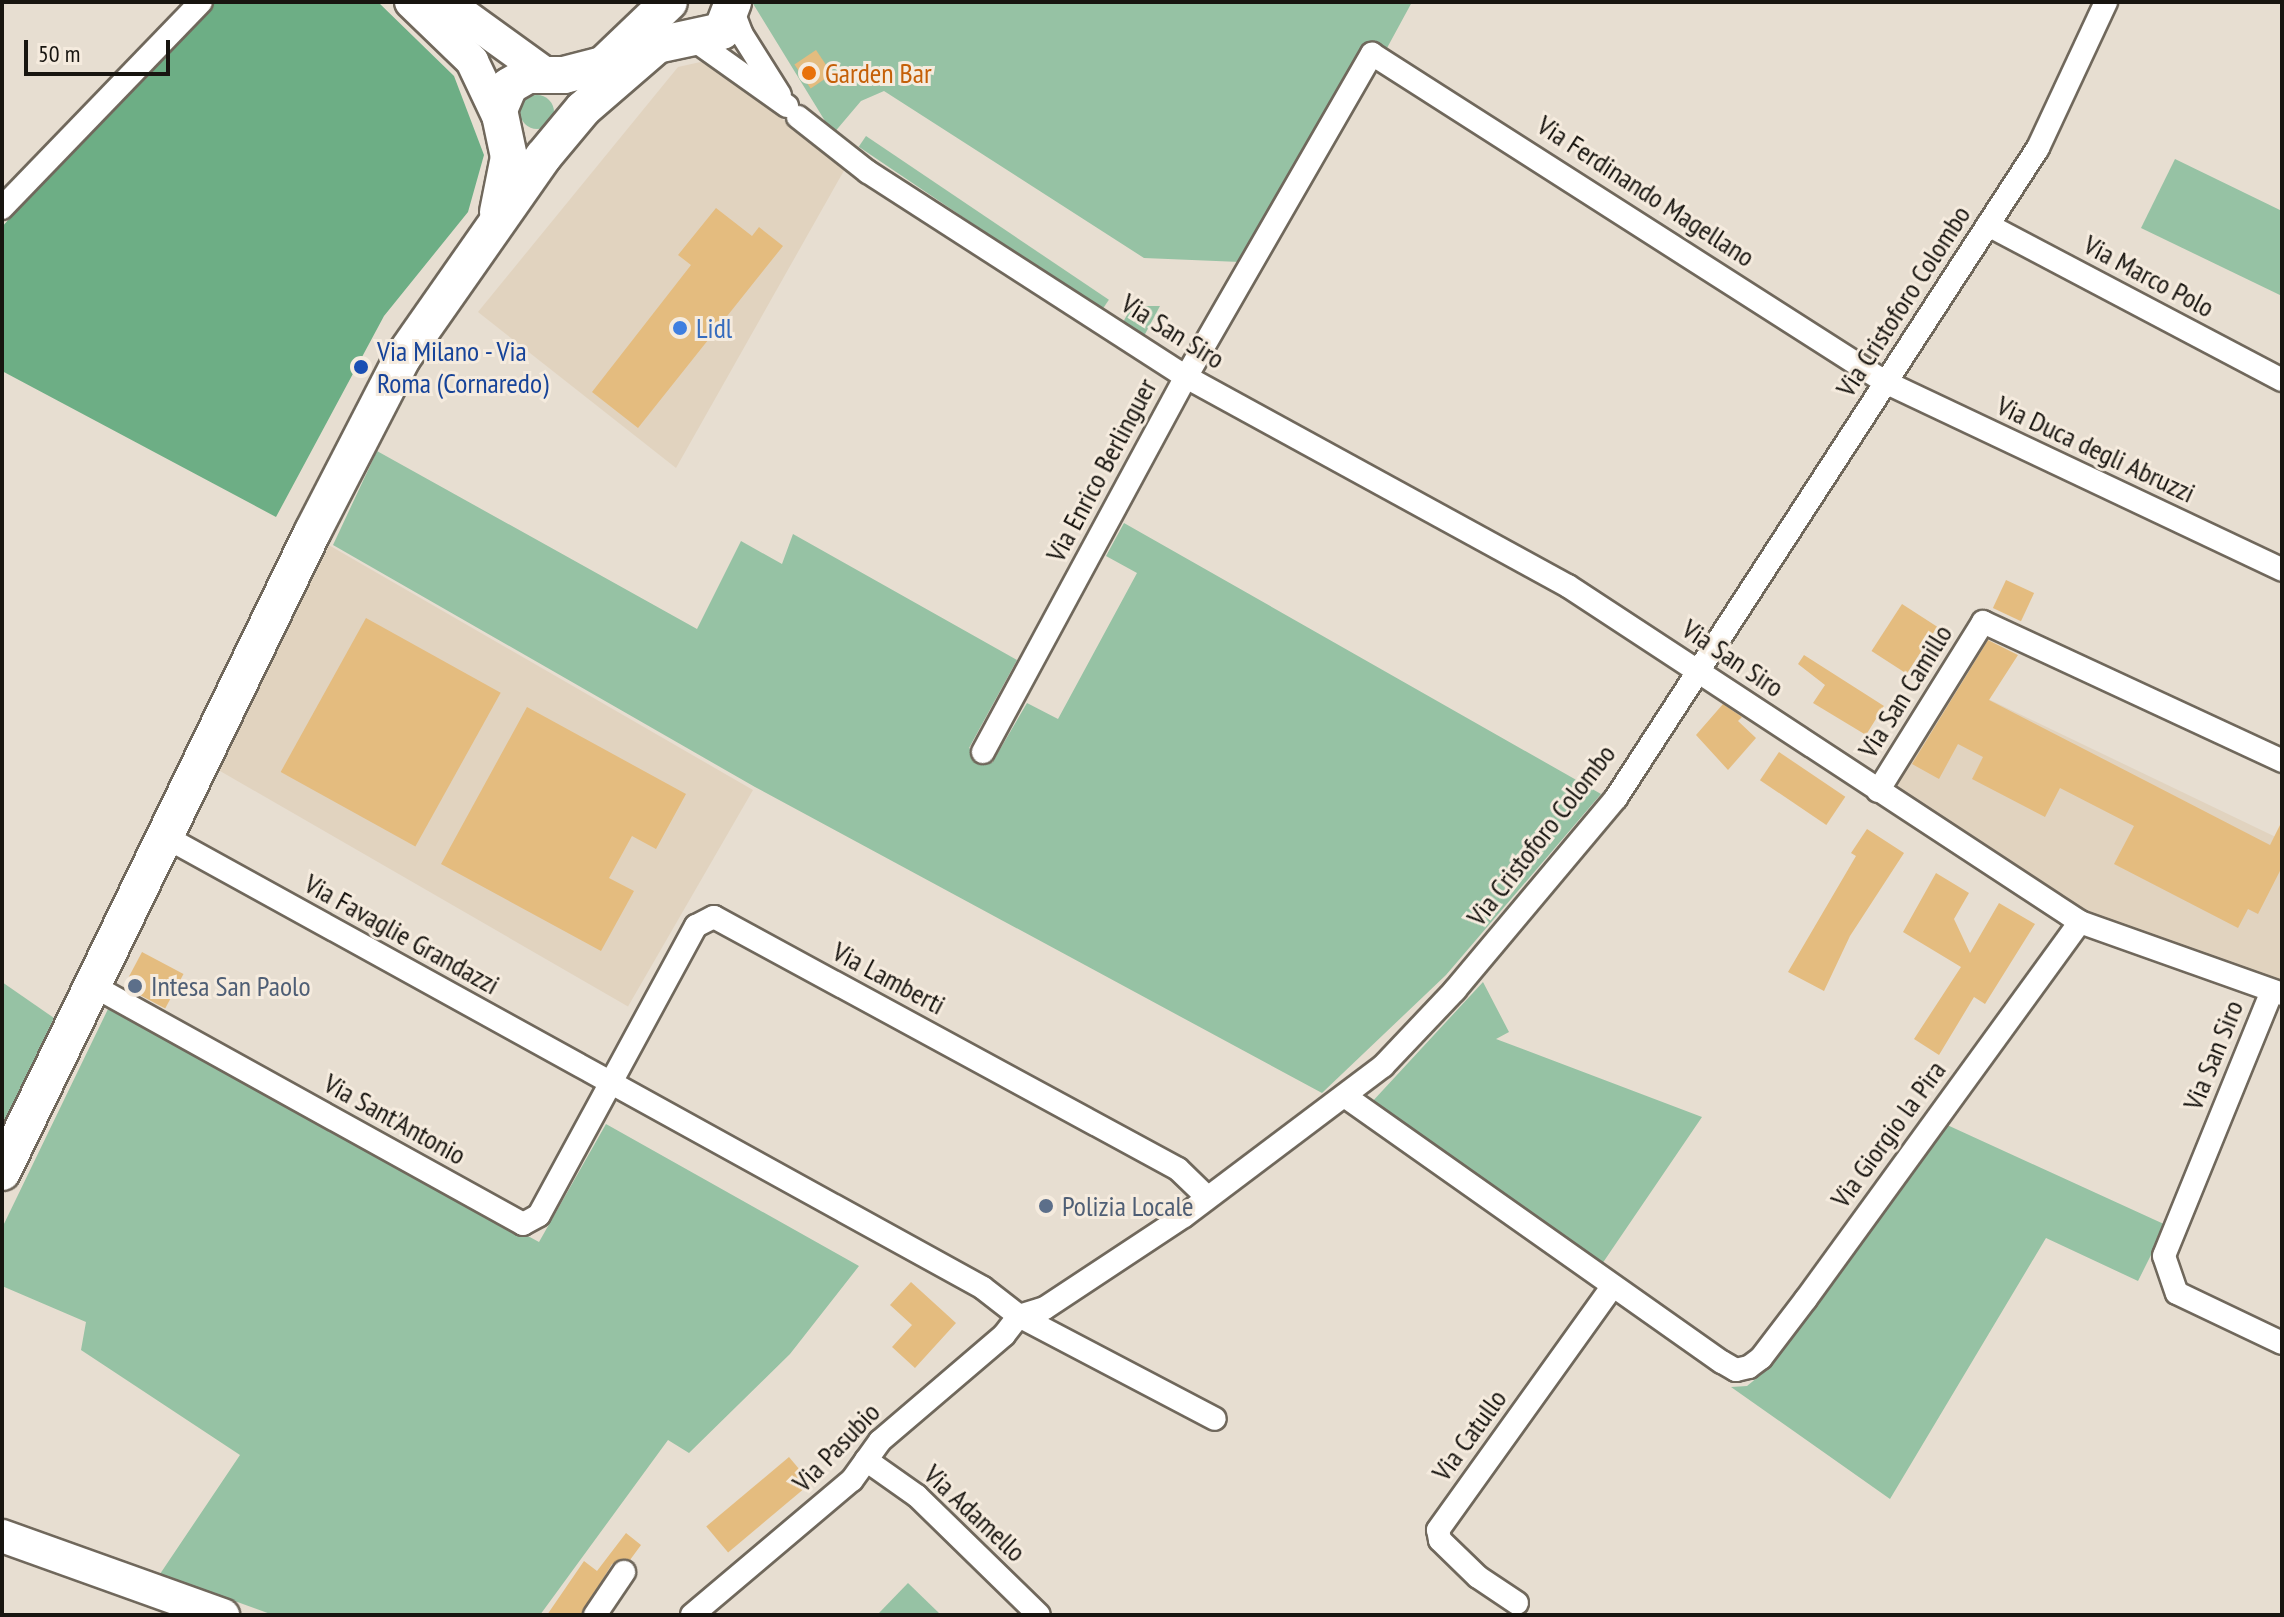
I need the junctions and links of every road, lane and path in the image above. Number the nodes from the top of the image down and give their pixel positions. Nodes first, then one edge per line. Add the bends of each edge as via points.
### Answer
1 (411, 2) edge
2 (446, 2) edge
3 (669, 2) edge
4 (2106, 2) edge
5 (200, 3) edge
6 (732, 4) edge
7 (689, 36) junction
8 (1372, 54) joint
9 (544, 75) junction
10 (798, 117) dead end
11 (502, 125) junction
12 (565, 133) junction
13 (2, 208) edge
14 (1988, 225) junction
15 (493, 226) junction
16 (1186, 377) junction
17 (2282, 380) edge
18 (1885, 382) junction
19 (2282, 570) edge
20 (1697, 670) junction
21 (983, 752) dead end
22 (2282, 761) edge
23 (1878, 791) junction
24 (164, 836) junction
25 (2080, 922) junction
26 (90, 984) junction
27 (2277, 992) edge
28 (612, 1085) junction
29 (1346, 1097) junction
30 (25, 1123) junction
31 (2, 1163) edge
32 (2, 1172) edge
33 (1206, 1196) junction
34 (1613, 1286) junction
35 (1019, 1316) junction
36 (2282, 1343) edge
37 (1215, 1419) dead end
38 (866, 1460) junction
39 (2, 1536) edge
40 (624, 1572) dead end
41 (1517, 1603) dead end
42 (223, 1615) edge
43 (595, 1615) edge
44 (692, 1615) edge
45 (1039, 1615) edge

1 - 11 street via 472,61
2 - 9 street
3 - 9 main road via 612,60 571,74
4 - 14 street, Via Cristoforo Colombo via 2043,138
5 - 13 street
6 - 7 main road via 722,31
6 - 7 street via 741,33 787,106
7 - 12 main road via 650,51
8 - 16 street, Via Enrico Berlinguer
8 - 18 street, Via Ferdinando Magellano
9 - 11 main road via 509,86 500,102
9 - 12 main road via 570,95
10 - 16 street, Via San Siro via 868,172
11 - 12 main road via 528,148
11 - 15 main road via 507,177
12 - 15 main road
14 - 17 street, Via Marco Polo
14 - 18 street, Via Cristoforo Colombo
15 - 24 main road via 403,357
16 - 20 street, Via San Siro via 1568,586
16 - 21 street, Via Enrico Berlinguer
18 - 19 street, Via Duca degli Abruzzi
18 - 20 street, Via Cristoforo Colombo via 1804,514
20 - 23 street, Via San Siro
20 - 29 street, Via Cristoforo Colombo via 1616,798 1455,990
22 - 23 street, Via San Camillo via 1983,622
23 - 25 street, Via San Siro
24 - 26 main road
24 - 28 street, Via Favaglie Grandazzi
25 - 27 street, Via San Siro
25 - 34 street, Via Giorgio la Pira via 1761,1358 1736,1370
26 - 28 street, Via Sant'Antonio via 523,1224 539,1215
26 - 30 main road
27 - 36 street, Via San Siro via 2164,1256 2177,1293
28 - 33 street, Via Lamberti via 696,926 714,917 1178,1169
28 - 35 street, Via Favaglie Grandazzi via 983,1288
29 - 33 street, Via Cristoforo Colombo
29 - 34 street
30 - 31 main road
30 - 32 main road
33 - 35 street, Via Cristoforo Colombo via 1045,1308
34 - 41 street, Via Catullo via 1438,1530 1440,1540 1478,1577
35 - 37 street, Via Favaglie Grandazzi
35 - 38 street, Via Pasubio via 1004,1335 880,1441
38 - 44 street, Via Pasubio via 852,1480
38 - 45 street, Via Adamello via 917,1496
39 - 42 street
40 - 43 street

